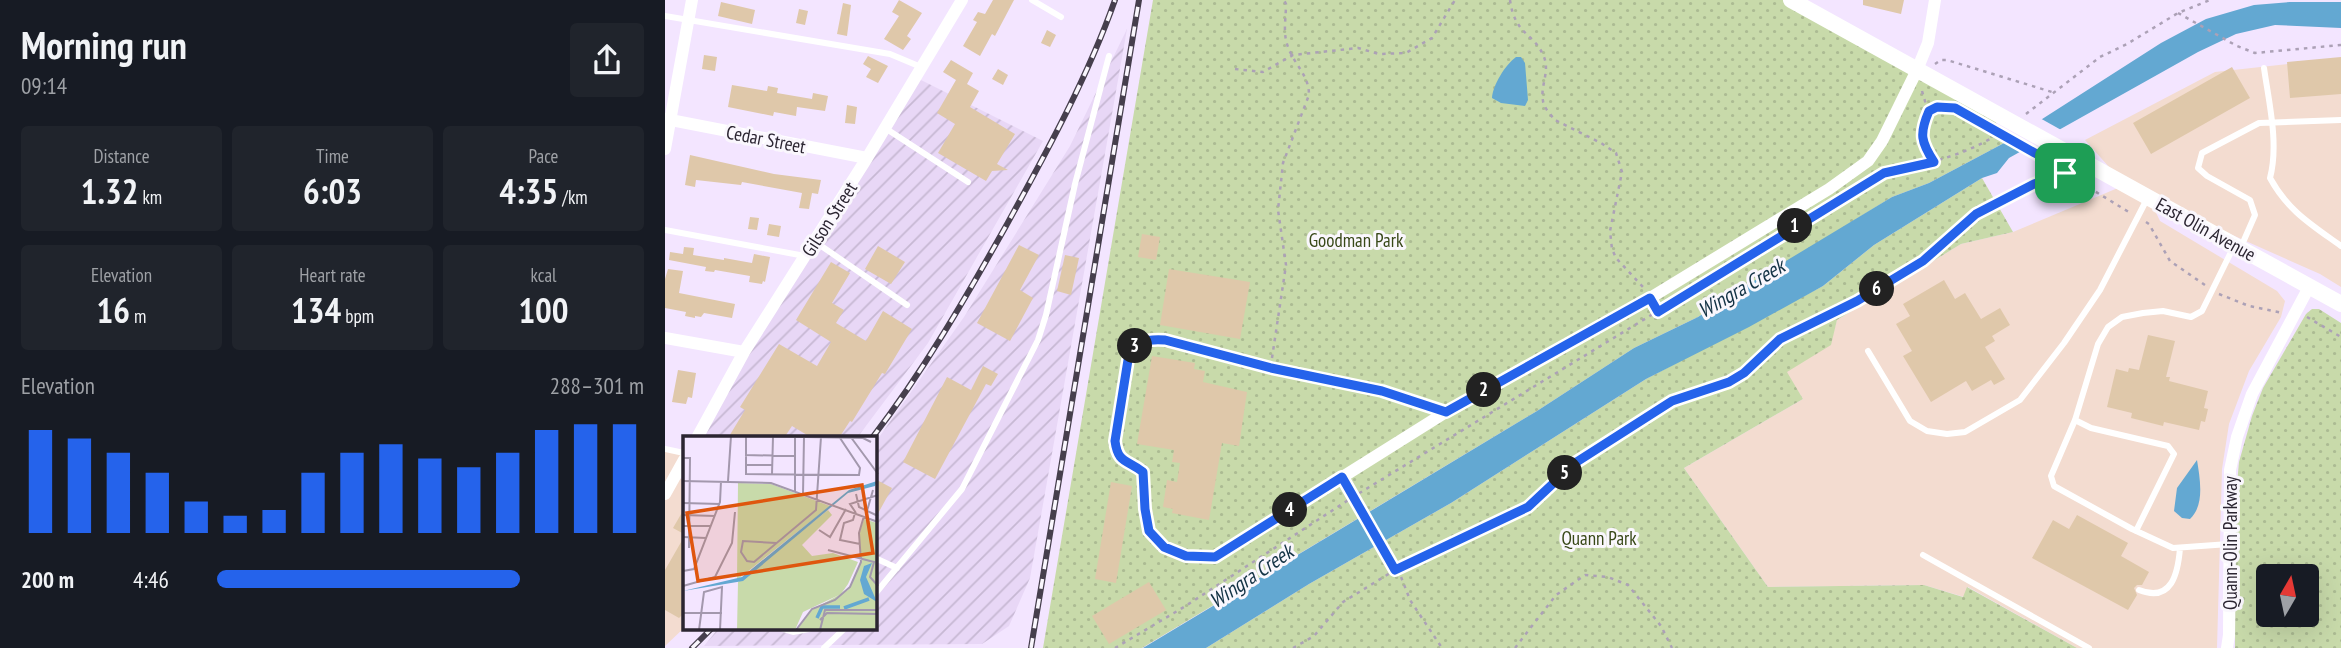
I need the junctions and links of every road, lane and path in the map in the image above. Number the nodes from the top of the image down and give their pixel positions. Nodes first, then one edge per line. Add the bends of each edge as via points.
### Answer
1 (692, 0) edge
2 (962, 0) edge
3 (1032, 0) edge
4 (1284, 0) edge
5 (1455, 0) edge
6 (1510, 0) edge
7 (1791, 0) edge
8 (1935, 0) edge
9 (2210, 0) edge
10 (2178, 13) junction
11 (665, 16) edge
12 (1061, 18) dead end
13 (689, 20) junction
14 (2341, 46) edge
15 (1293, 55) junction
16 (1109, 57) dead end
17 (1935, 64) dead end
18 (921, 67) junction
19 (2264, 68) dead end
20 (1235, 69) dead end
21 (1917, 70) junction
22 (1922, 91) dead end
23 (2052, 92) junction
24 (2032, 110) dead end
25 (1929, 111) junction
26 (667, 120) edge
27 (2341, 120) edge
28 (2272, 123) junction
29 (885, 128) junction
30 (1995, 136) dead end
31 (665, 149) edge
32 (867, 158) junction
33 (1934, 162) junction
34 (2065, 173) junction
35 (968, 182) dead end
36 (2148, 197) junction
37 (2138, 217) junction
38 (665, 230) edge
39 (814, 241) junction
40 (2341, 246) edge
41 (2237, 247) junction
42 (805, 256) junction
43 (2309, 287) junction
44 (2212, 289) junction
45 (1650, 298) junction
46 (2341, 304) edge
47 (907, 305) dead end
48 (1658, 312) junction
49 (2294, 315) junction
50 (2341, 337) edge
51 (665, 338) edge
52 (1868, 351) dead end
53 (744, 352) junction
54 (1271, 368) junction
55 (1446, 412) junction
56 (2075, 420) junction
57 (698, 436) edge
58 (665, 449) edge
59 (683, 453) edge
60 (683, 462) edge
61 (1342, 477) junction
62 (665, 494) edge
63 (1353, 497) junction
64 (2136, 531) junction
65 (2229, 544) junction
66 (2181, 548) junction
67 (1923, 555) dead end
68 (1215, 557) joint
69 (877, 559) edge
70 (897, 568) junction
71 (1396, 570) junction
72 (2139, 590) dead end
73 (877, 592) edge
74 (788, 630) edge
75 (806, 630) edge
76 (843, 630) edge
77 (824, 648) edge
78 (1115, 648) edge
79 (1293, 648) edge
80 (1442, 648) edge
81 (1515, 648) edge
82 (1672, 648) edge
83 (2089, 648) edge
84 (2227, 648) edge

1 - 13 street
2 - 18 street, Gilson Street
3 - 12 lane
4 - 15 path via 1285,36
5 - 15 path via 1432,38 1406,53 1379,54 1358,48
6 - 45 path via 1519,28 1545,60 1543,101 1550,114 1616,153 1622,172 1610,231 1612,249
7 - 21 street, East Olin Avenue
8 - 21 street via 1928,43
9 - 10 path
10 - 14 path via 2255,52
10 - 23 path via 2100,57
11 - 13 lane
13 - 18 lane via 890,54
13 - 26 street
15 - 20 path via 1263,72
15 - 54 path via 1309,85 1309,96 1280,175 1278,210 1286,265
16 - 70 lane via 1038,340 962,489
17 - 23 path via 1947,60
18 - 29 street, Gilson Street
19 - 28 lane
21 - 36 street, East Olin Avenue
21 - 45 street via 1868,160 1829,190
22 - 25 path
23 - 24 path
25 - 33 path via 1923,145
25 - 34 path via 1955,108
26 - 31 street
26 - 32 street, Cedar Street
27 - 28 lane
28 - 40 lane via 2270,178 2281,198
28 - 41 lane via 2259,123 2202,153 2198,168 2251,200 2255,215
29 - 32 street, Gilson Street
29 - 35 lane
30 - 33 path
32 - 39 street, Gilson Street
33 - 48 path via 1884,173
34 - 37 path
34 - 71 path via 1995,202 1923,261 1857,301 1780,339 1729,382 1672,401 1575,463 1528,507
36 - 37 lane
36 - 41 street, East Olin Avenue
37 - 44 path via 2150,224 2170,261
37 - 52 lane via 2100,290 2019,400 1965,432 1927,431 1910,421
38 - 42 lane
39 - 42 street, Gilson Street
39 - 47 lane
41 - 43 street, East Olin Avenue
41 - 44 lane
42 - 53 street, Gilson Street
43 - 46 street, East Olin Avenue
43 - 49 street, Quann-Olin Parkway
44 - 49 path via 2249,306
44 - 56 lane via 2202,311 2191,317 2164,311 2143,313 2122,317 2108,327 2098,344
45 - 48 path
45 - 55 street
48 - 63 path
49 - 50 path via 2308,317
49 - 65 street, Quann-Olin Parkway via 2252,394 2237,437 2229,470
51 - 53 street
53 - 57 street, Gilson Street
54 - 55 lane via 1382,391
54 - 68 lane via 1150,339 1139,342 1128,360 1115,441 1121,460 1143,472 1149,531 1164,547 1186,556
55 - 61 street
56 - 64 lane via 2051,476 2055,486
56 - 64 lane via 2168,446 2174,454
58 - 59 lane
60 - 62 street
61 - 63 path
61 - 68 street
63 - 71 path
63 - 78 path
64 - 66 lane
65 - 66 lane
65 - 84 street, Quann-Olin Parkway
66 - 72 lane via 2167,589 2149,594
67 - 83 lane
69 - 70 lane
70 - 73 lane
71 - 79 path via 1343,602 1314,636
71 - 80 path
74 - 75 lane
76 - 77 lane
81 - 82 path via 1556,595 1585,575 1608,576 1628,585 1661,626

